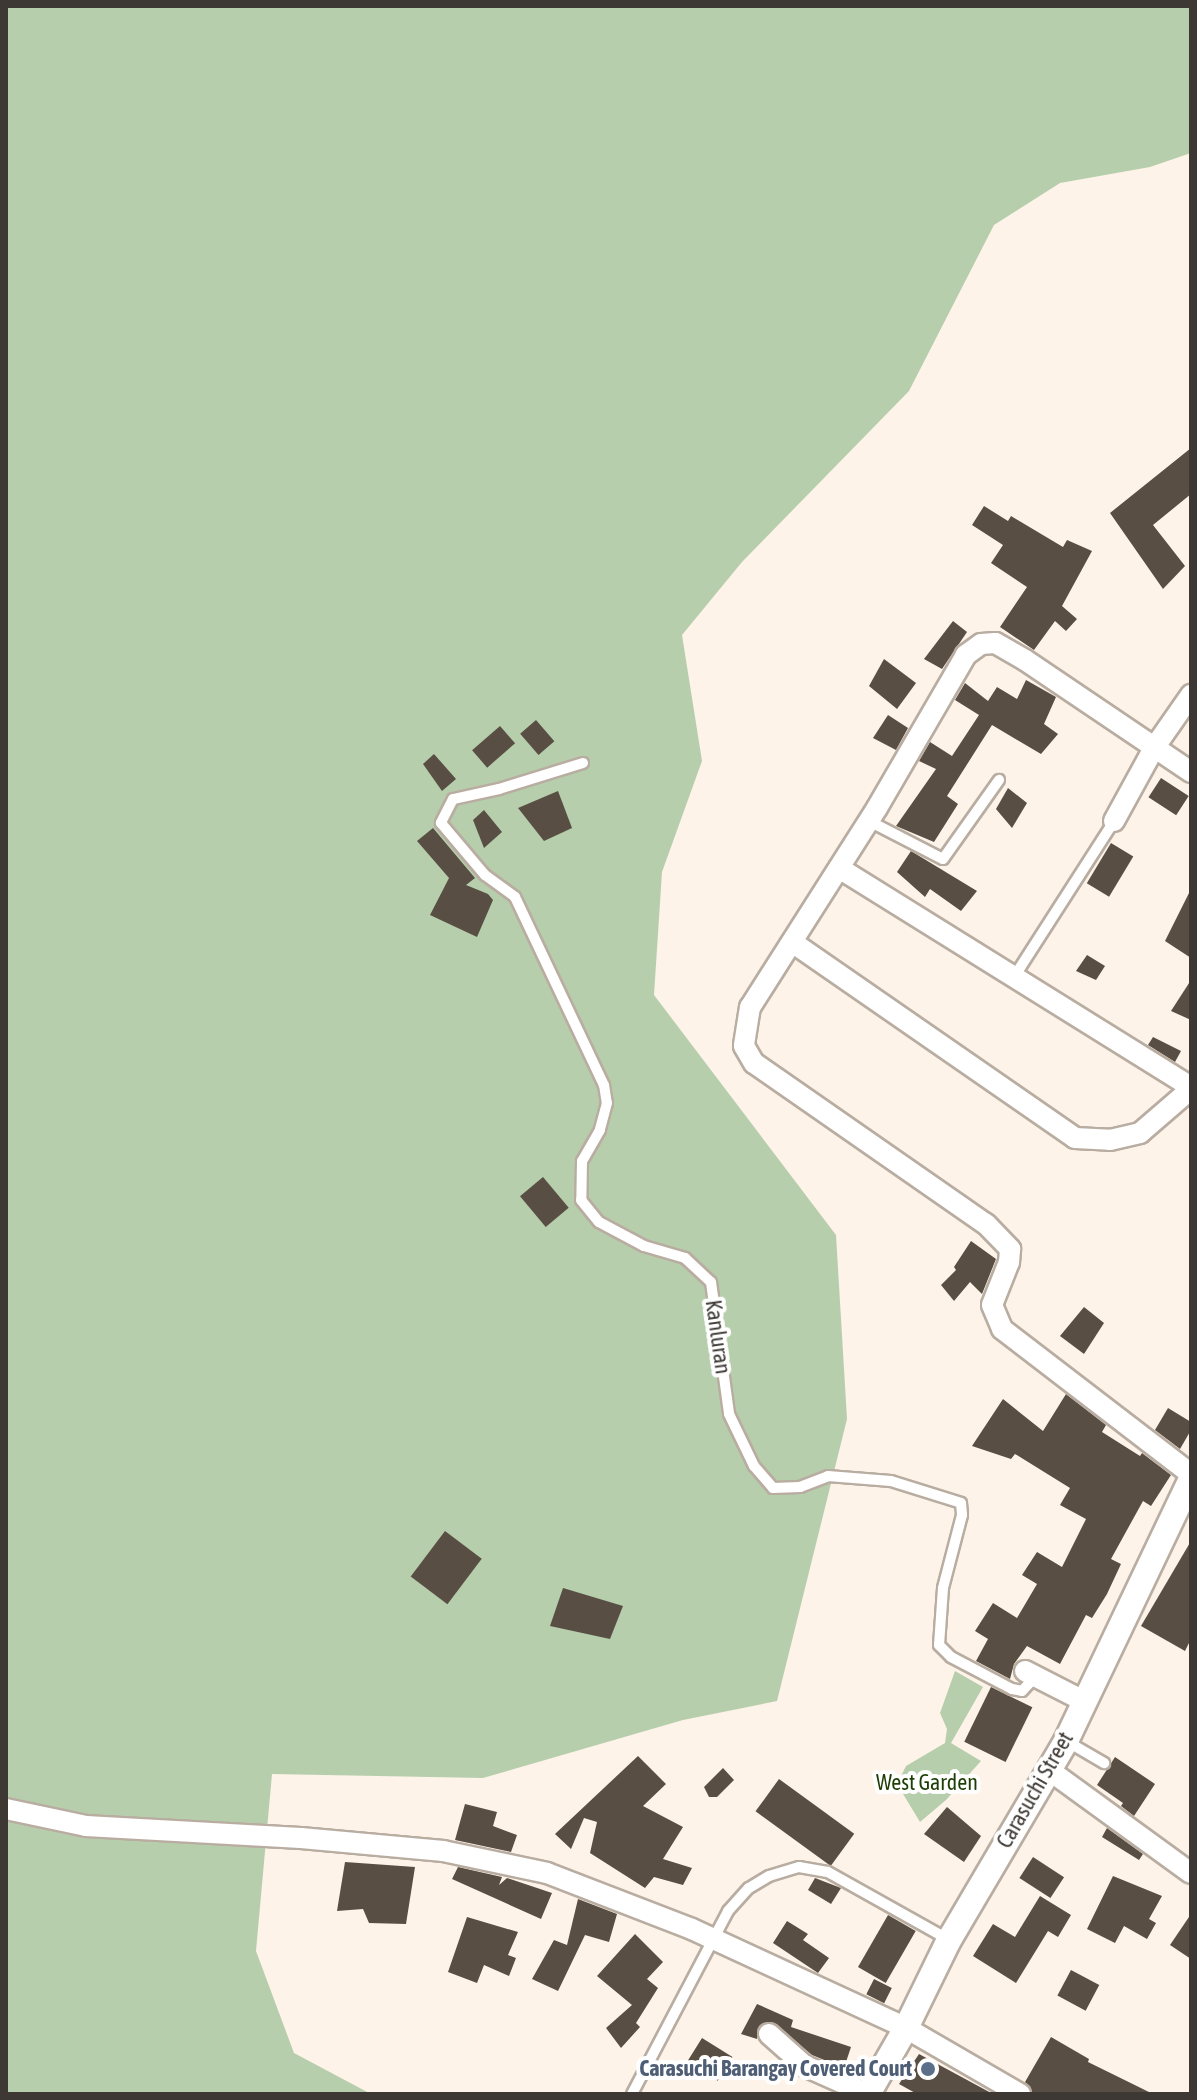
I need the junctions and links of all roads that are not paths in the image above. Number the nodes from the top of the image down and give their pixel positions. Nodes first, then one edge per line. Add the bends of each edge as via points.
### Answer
1 (1191, 695) edge
2 (1154, 748) junction
3 (583, 763) dead end
4 (1191, 772) edge
5 (999, 780) dead end
6 (869, 821) junction
7 (1114, 821) joint
8 (839, 868) junction
9 (792, 942) junction
10 (1014, 977) junction
11 (1191, 1088) edge
12 (1191, 1477) edge
13 (1029, 1674) joint
14 (1082, 1700) junction
15 (1066, 1741) junction
16 (1104, 1763) dead end
17 (1049, 1770) junction
18 (6, 1809) edge
19 (1191, 1873) edge
20 (713, 1939) junction
21 (949, 1940) junction
22 (906, 2028) junction
23 (769, 2034) dead end
24 (632, 2094) edge
25 (868, 2094) edge
26 (1020, 2094) edge

1 - 2 street
2 - 4 street
2 - 6 street via 1025,660 995,643 981,644 966,655
2 - 7 street
3 - 13 lane, Kanluran via 453,799 441,823 485,875 515,897 604,1085 607,1103 600,1130 582,1161 581,1200 599,1222 644,1246 685,1258 711,1282 729,1414 754,1466 773,1488 800,1487 828,1476 891,1481 961,1503 943,1588 939,1645 951,1657 1012,1689 1022,1691
5 - 6 lane via 943,859
6 - 8 street
7 - 10 lane
8 - 9 street
8 - 10 street
9 - 11 street via 1075,1138 1110,1140 1140,1133
9 - 12 street via 750,1007 744,1046 754,1063 986,1224 1010,1249 992,1305 1002,1329
10 - 11 street
12 - 14 street, Carasuchi Street
13 - 14 street
14 - 15 street, Carasuchi Street
15 - 16 lane
15 - 17 street, Carasuchi Street
17 - 19 street
17 - 21 street, Carasuchi Street
18 - 20 street via 86,1826 443,1851 547,1873
20 - 21 lane via 749,1888 799,1867 828,1872
20 - 22 street
20 - 24 lane
21 - 22 street, Carasuchi Street
22 - 25 street, Carasuchi Street
22 - 26 street
23 - 25 street via 805,2066

